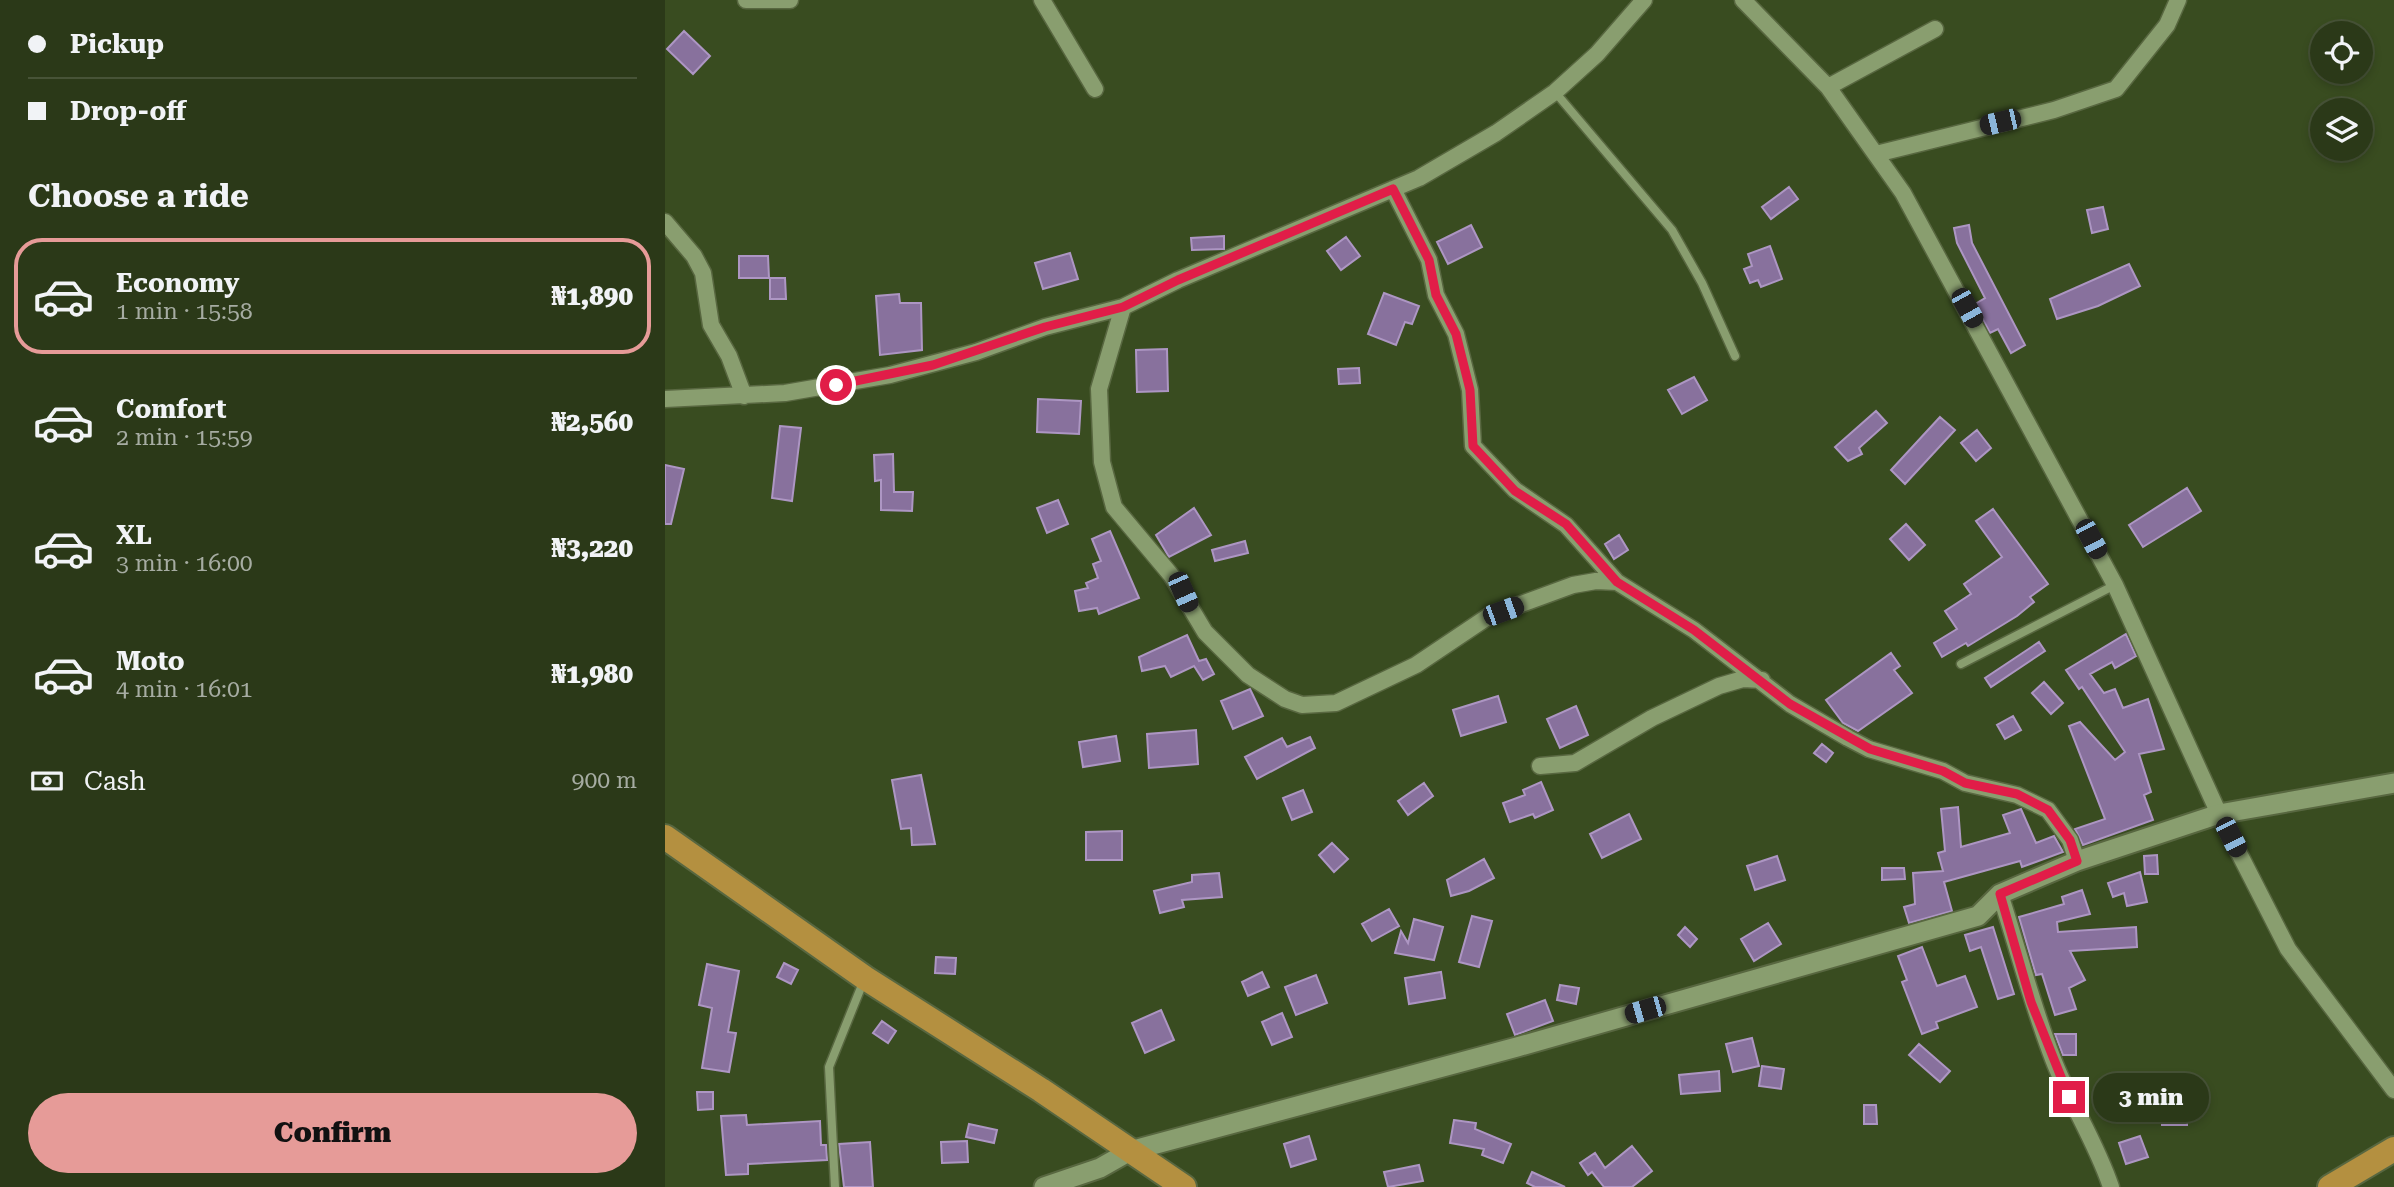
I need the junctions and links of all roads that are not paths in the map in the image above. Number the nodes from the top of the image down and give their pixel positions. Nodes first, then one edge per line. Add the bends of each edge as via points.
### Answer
1 (746, 0) edge
2 (790, 0) edge
3 (1042, 0) edge
4 (1644, 0) edge
5 (1743, 0) edge
6 (2178, 0) edge
7 (1935, 29) dead end
8 (1828, 87) junction
9 (1095, 89) dead end
10 (1555, 92) junction
11 (1876, 154) junction
12 (1393, 189) junction
13 (665, 222) edge
14 (1123, 307) junction
15 (1735, 356) dead end
16 (744, 396) junction
17 (665, 399) edge
18 (1617, 582) junction
19 (2115, 585) junction
20 (1961, 664) dead end
21 (1762, 680) junction
22 (1540, 765) dead end
23 (2394, 783) edge
24 (2219, 814) junction
25 (665, 837) edge
26 (2077, 861) junction
27 (2000, 894) junction
28 (865, 978) junction
29 (2394, 1090) edge
30 (2394, 1149) edge
31 (1130, 1151) junction
32 (835, 1187) edge
33 (1044, 1187) edge
34 (1184, 1187) edge
35 (2111, 1187) edge
36 (2330, 1187) edge

1 - 2 street
3 - 9 street
4 - 10 street via 1597,54
5 - 8 street
6 - 11 street via 2167,24 2116,89 2054,110
7 - 8 street
8 - 11 street
10 - 12 street via 1496,133
10 - 15 lane via 1672,230
11 - 19 street via 1903,193
12 - 14 street
12 - 18 street via 1429,260 1436,295 1456,334 1470,390 1473,446 1515,491 1566,524
13 - 16 street via 703,273 711,325
14 - 16 street via 912,370
14 - 18 street via 1099,389 1102,462 1114,507 1171,575 1205,632 1248,675 1285,699 1303,705 1336,702 1416,665 1489,615 1573,585
16 - 17 street
18 - 21 street
19 - 20 lane
19 - 24 street
21 - 22 street via 1743,679 1719,686 1574,763
21 - 26 street via 1816,721 1870,749 1943,771 1965,783 2017,794 2048,810 2070,840
23 - 24 street
24 - 26 street
24 - 29 street via 2288,949
25 - 28 main road
26 - 27 street
27 - 31 street via 1978,916
27 - 35 street via 2036,1014
28 - 31 main road
28 - 32 lane via 829,1067
30 - 36 main road
31 - 33 street via 1082,1176
31 - 34 main road

